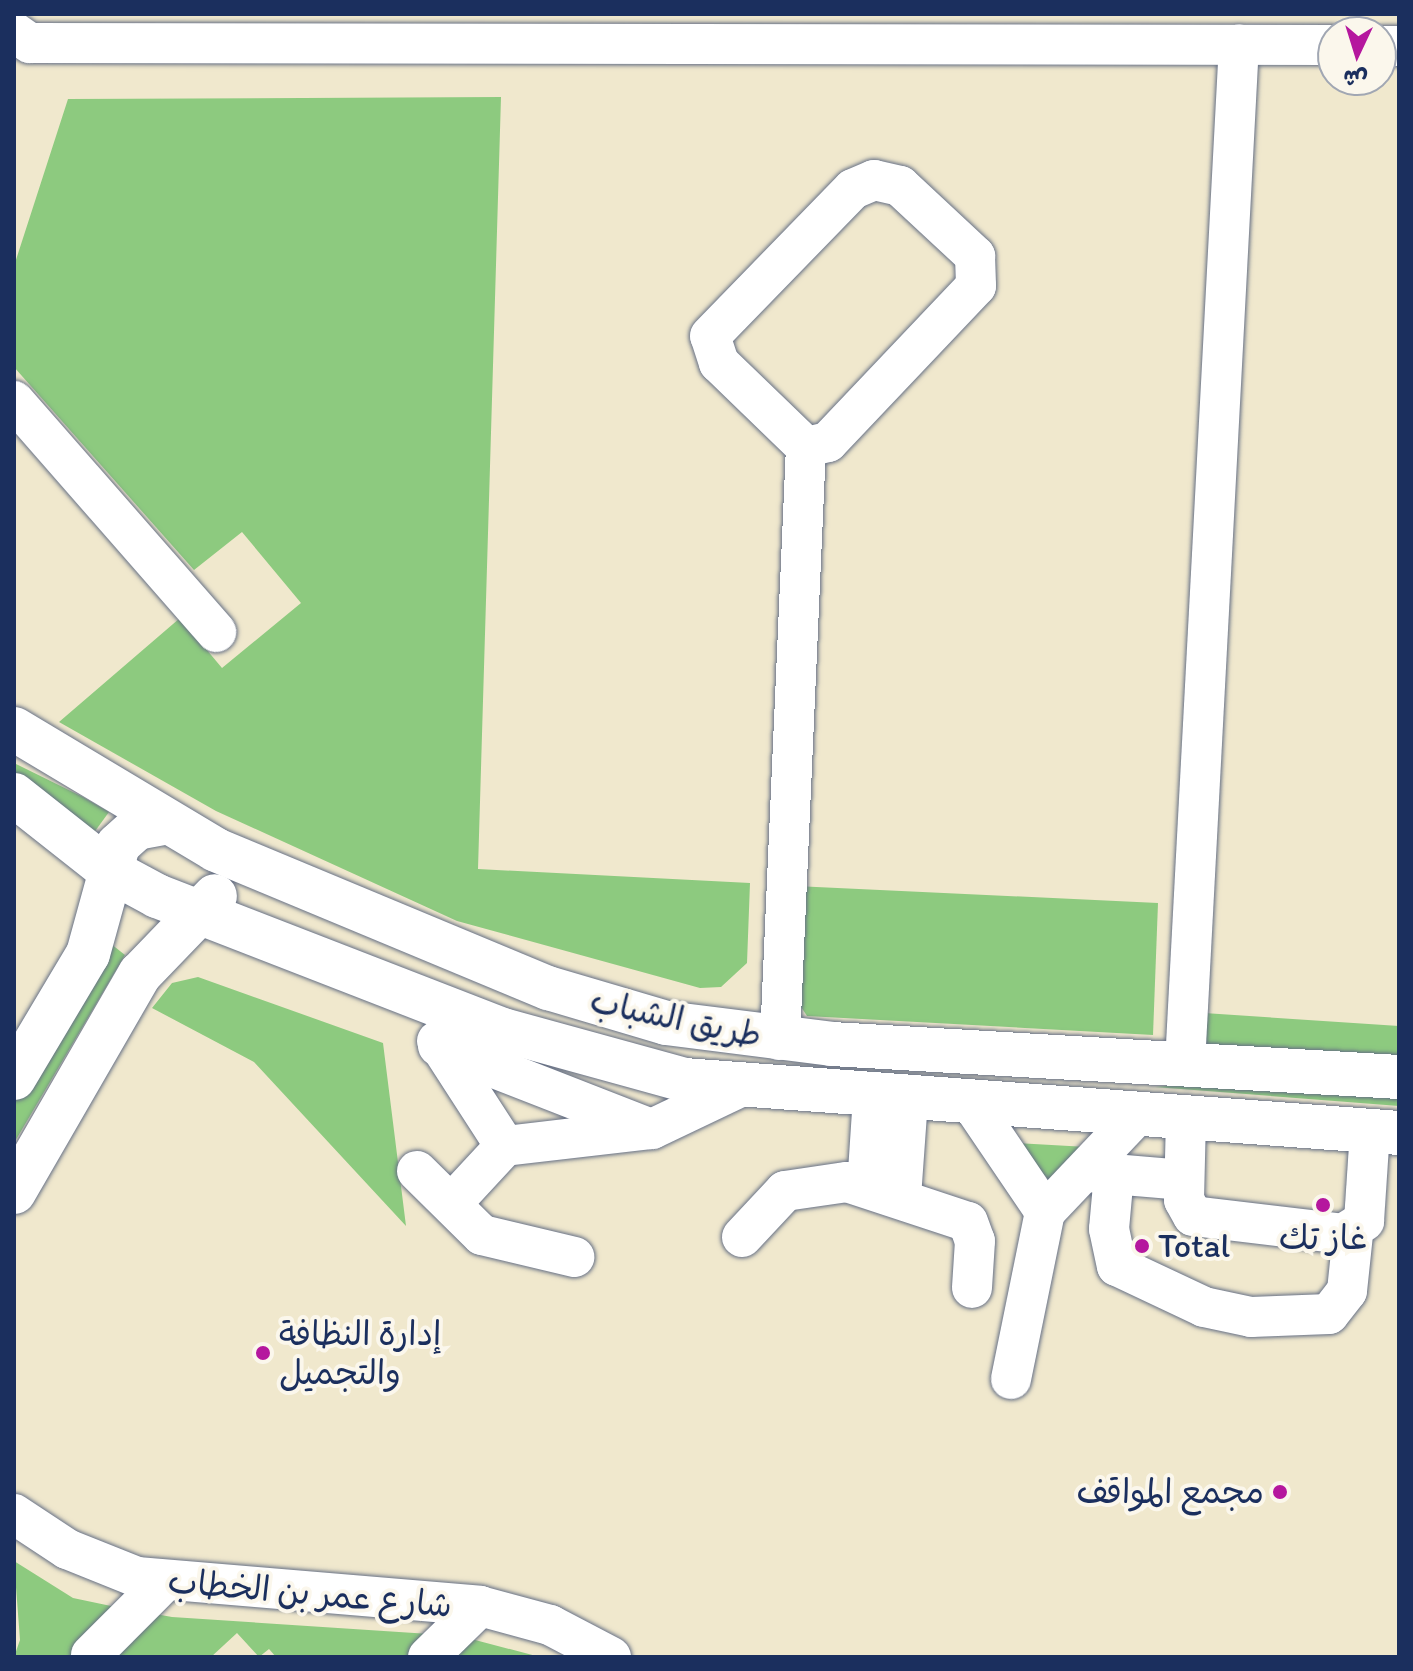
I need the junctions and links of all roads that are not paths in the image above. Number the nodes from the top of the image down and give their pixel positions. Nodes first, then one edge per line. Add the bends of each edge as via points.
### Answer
1 (14, 32) edge
2 (1239, 44) junction
3 (1317, 45) edge
4 (14, 401) edge
5 (806, 447) junction
6 (216, 632) dead end
7 (14, 729) edge
8 (14, 795) edge
9 (163, 823) junction
10 (216, 850) junction
11 (109, 870) junction
12 (203, 912) junction
13 (435, 1026) junction
14 (763, 1038) junction
15 (1185, 1064) junction
16 (22, 1065) edge
17 (1399, 1077) edge
18 (78, 1083) junction
19 (742, 1086) junction
20 (891, 1099) junction
21 (972, 1104) junction
22 (1137, 1115) junction
23 (1186, 1118) junction
24 (652, 1129) junction
25 (1385, 1132) edge
26 (505, 1146) junction
27 (417, 1171) dead end
28 (1099, 1173) junction
29 (1184, 1180) junction
30 (14, 1192) edge
31 (884, 1192) junction
32 (454, 1201) junction
33 (1045, 1212) junction
34 (1353, 1234) junction
35 (742, 1237) dead end
36 (574, 1257) dead end
37 (972, 1288) dead end
38 (1011, 1379) dead end
39 (14, 1514) edge
40 (163, 1583) junction
41 (480, 1606) junction
42 (91, 1655) edge
43 (428, 1657) edge
44 (611, 1657) edge

1 - 2 street via 46,43
2 - 3 street
2 - 15 street
4 - 6 street
5 - 5 street via 828,442 976,286 975,256 886,180 853,189 710,336 719,363
5 - 14 street
7 - 9 main road, طريق الشباب
8 - 11 main road, طريق الشباب
9 - 10 main road, طريق الشباب
9 - 11 main road via 126,835
10 - 12 main road via 218,890
10 - 14 main road, طريق الشباب via 548,988 666,1023
11 - 12 main road, طريق الشباب
11 - 16 main road via 88,954
12 - 13 main road, طريق الشباب
12 - 18 main road via 152,956
13 - 19 main road, طريق الشباب
13 - 24 street
13 - 26 street
14 - 15 main road, طريق الشباب
14 - 19 main road
15 - 17 main road, طريق الشباب
16 - 18 main road
18 - 30 main road
19 - 20 main road, طريق الشباب
19 - 24 street
20 - 21 main road, طريق الشباب
20 - 31 street
21 - 22 main road, طريق الشباب
21 - 33 street
22 - 23 main road, طريق الشباب
22 - 28 street
23 - 25 main road, طريق الشباب
23 - 29 street
24 - 26 street
25 - 34 street via 1364,1221
26 - 32 street
27 - 32 street
28 - 29 street
28 - 33 street
28 - 34 street via 1117,1266 1204,1307 1251,1317 1329,1314 1347,1291
29 - 34 street via 1187,1209 1200,1220
31 - 35 street via 827,1180 785,1191
31 - 37 street via 968,1222 975,1241
32 - 36 street via 482,1235
33 - 38 street
39 - 40 street, شارع عمر بن الخطاب via 90,1560
40 - 41 street, شارع عمر بن الخطاب
40 - 42 street
41 - 43 street
41 - 44 street, شارع عمر بن الخطاب via 550,1625

